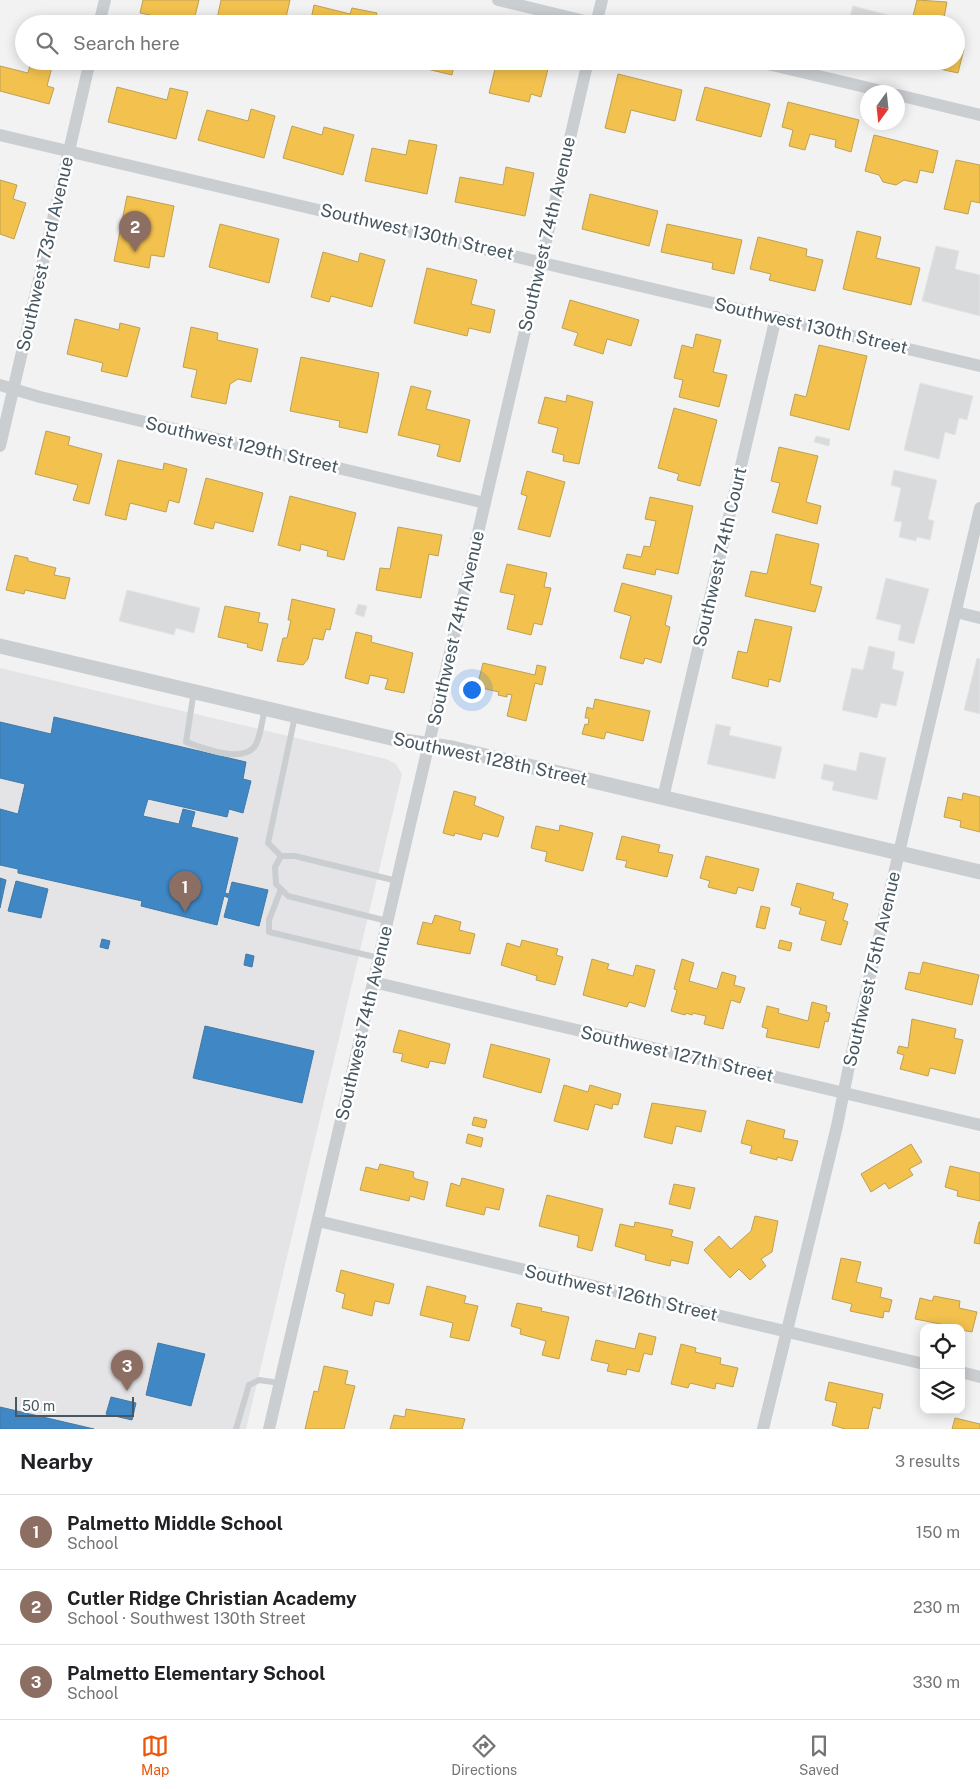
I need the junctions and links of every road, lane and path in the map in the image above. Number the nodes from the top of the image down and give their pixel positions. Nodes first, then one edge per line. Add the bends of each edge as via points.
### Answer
1 (105, 0) edge
2 (498, 0) edge
3 (602, 0) edge
4 (101, 15) edge
5 (559, 15) edge
6 (598, 15) edge
7 (88, 70) edge
8 (586, 70) edge
9 (793, 70) edge
10 (860, 86) edge
11 (905, 97) edge
12 (980, 115) edge
13 (0, 135) edge
14 (70, 150) junction
15 (541, 262) junction
16 (776, 317) junction
17 (980, 366) edge
18 (0, 385) edge
19 (13, 389) junction
20 (0, 446) edge
21 (485, 503) junction
22 (980, 508) edge
23 (956, 612) junction
24 (980, 618) edge
25 (0, 646) edge
26 (194, 692) junction
27 (265, 708) junction
28 (296, 716) junction
29 (428, 744) junction
30 (663, 798) junction
31 (900, 853) junction
32 (281, 856) junction
33 (980, 872) edge
34 (397, 881) junction
35 (281, 889) junction
36 (387, 922) junction
37 (379, 958) junction
38 (373, 982) junction
39 (844, 1093) junction
40 (980, 1125) edge
41 (318, 1222) junction
42 (787, 1332) junction
43 (920, 1363) edge
44 (965, 1373) edge
45 (980, 1377) edge
46 (280, 1383) junction
47 (236, 1429) edge
48 (269, 1429) edge
49 (764, 1429) edge

1 - 4 street
2 - 5 street
3 - 6 street
7 - 14 street, Southwest 73rd Avenue
8 - 15 street, Southwest 74th Avenue
9 - 10 street
11 - 12 street
13 - 14 street, Southwest 130th Street
14 - 15 street, Southwest 130th Street
14 - 19 street, Southwest 73rd Avenue
15 - 16 street, Southwest 130th Street
15 - 21 street, Southwest 74th Avenue
16 - 17 street, Southwest 130th Street
16 - 30 street, Southwest 74th Court
18 - 19 street, Southwest 129th Street
19 - 20 street, Southwest 73rd Avenue
19 - 21 street, Southwest 129th Street
21 - 29 street, Southwest 74th Avenue
22 - 23 street, Southwest 75th Avenue
23 - 24 street
23 - 31 street, Southwest 75th Avenue
25 - 26 street, Southwest 128th Street
26 - 27 street, Southwest 128th Street
26 - 27 lane via 186,742 202,748 231,754 248,752 256,745
27 - 28 street, Southwest 128th Street
28 - 29 street, Southwest 128th Street
28 - 32 lane via 268,843
29 - 30 street, Southwest 128th Street
29 - 34 street, Southwest 74th Avenue
30 - 31 street, Southwest 128th Street
31 - 33 street, Southwest 128th Street
31 - 39 street, Southwest 75th Avenue
32 - 34 lane via 295,856
32 - 35 lane via 275,867 276,884
34 - 36 street, Southwest 74th Avenue
35 - 36 lane via 288,896
35 - 37 lane via 269,920 269,932
36 - 37 street, Southwest 74th Avenue
37 - 38 street, Southwest 74th Avenue
38 - 39 street, Southwest 127th Street
38 - 41 street, Southwest 74th Avenue
39 - 40 street, Southwest 127th Street
39 - 42 street, Southwest 75th Avenue
41 - 42 street, Southwest 126th Street
41 - 46 street, Southwest 74th Avenue
42 - 43 street, Southwest 126th Street
42 - 49 street, Southwest 75th Avenue
44 - 45 street
46 - 47 lane via 259,1380 249,1385
46 - 48 street, Southwest 74th Avenue

